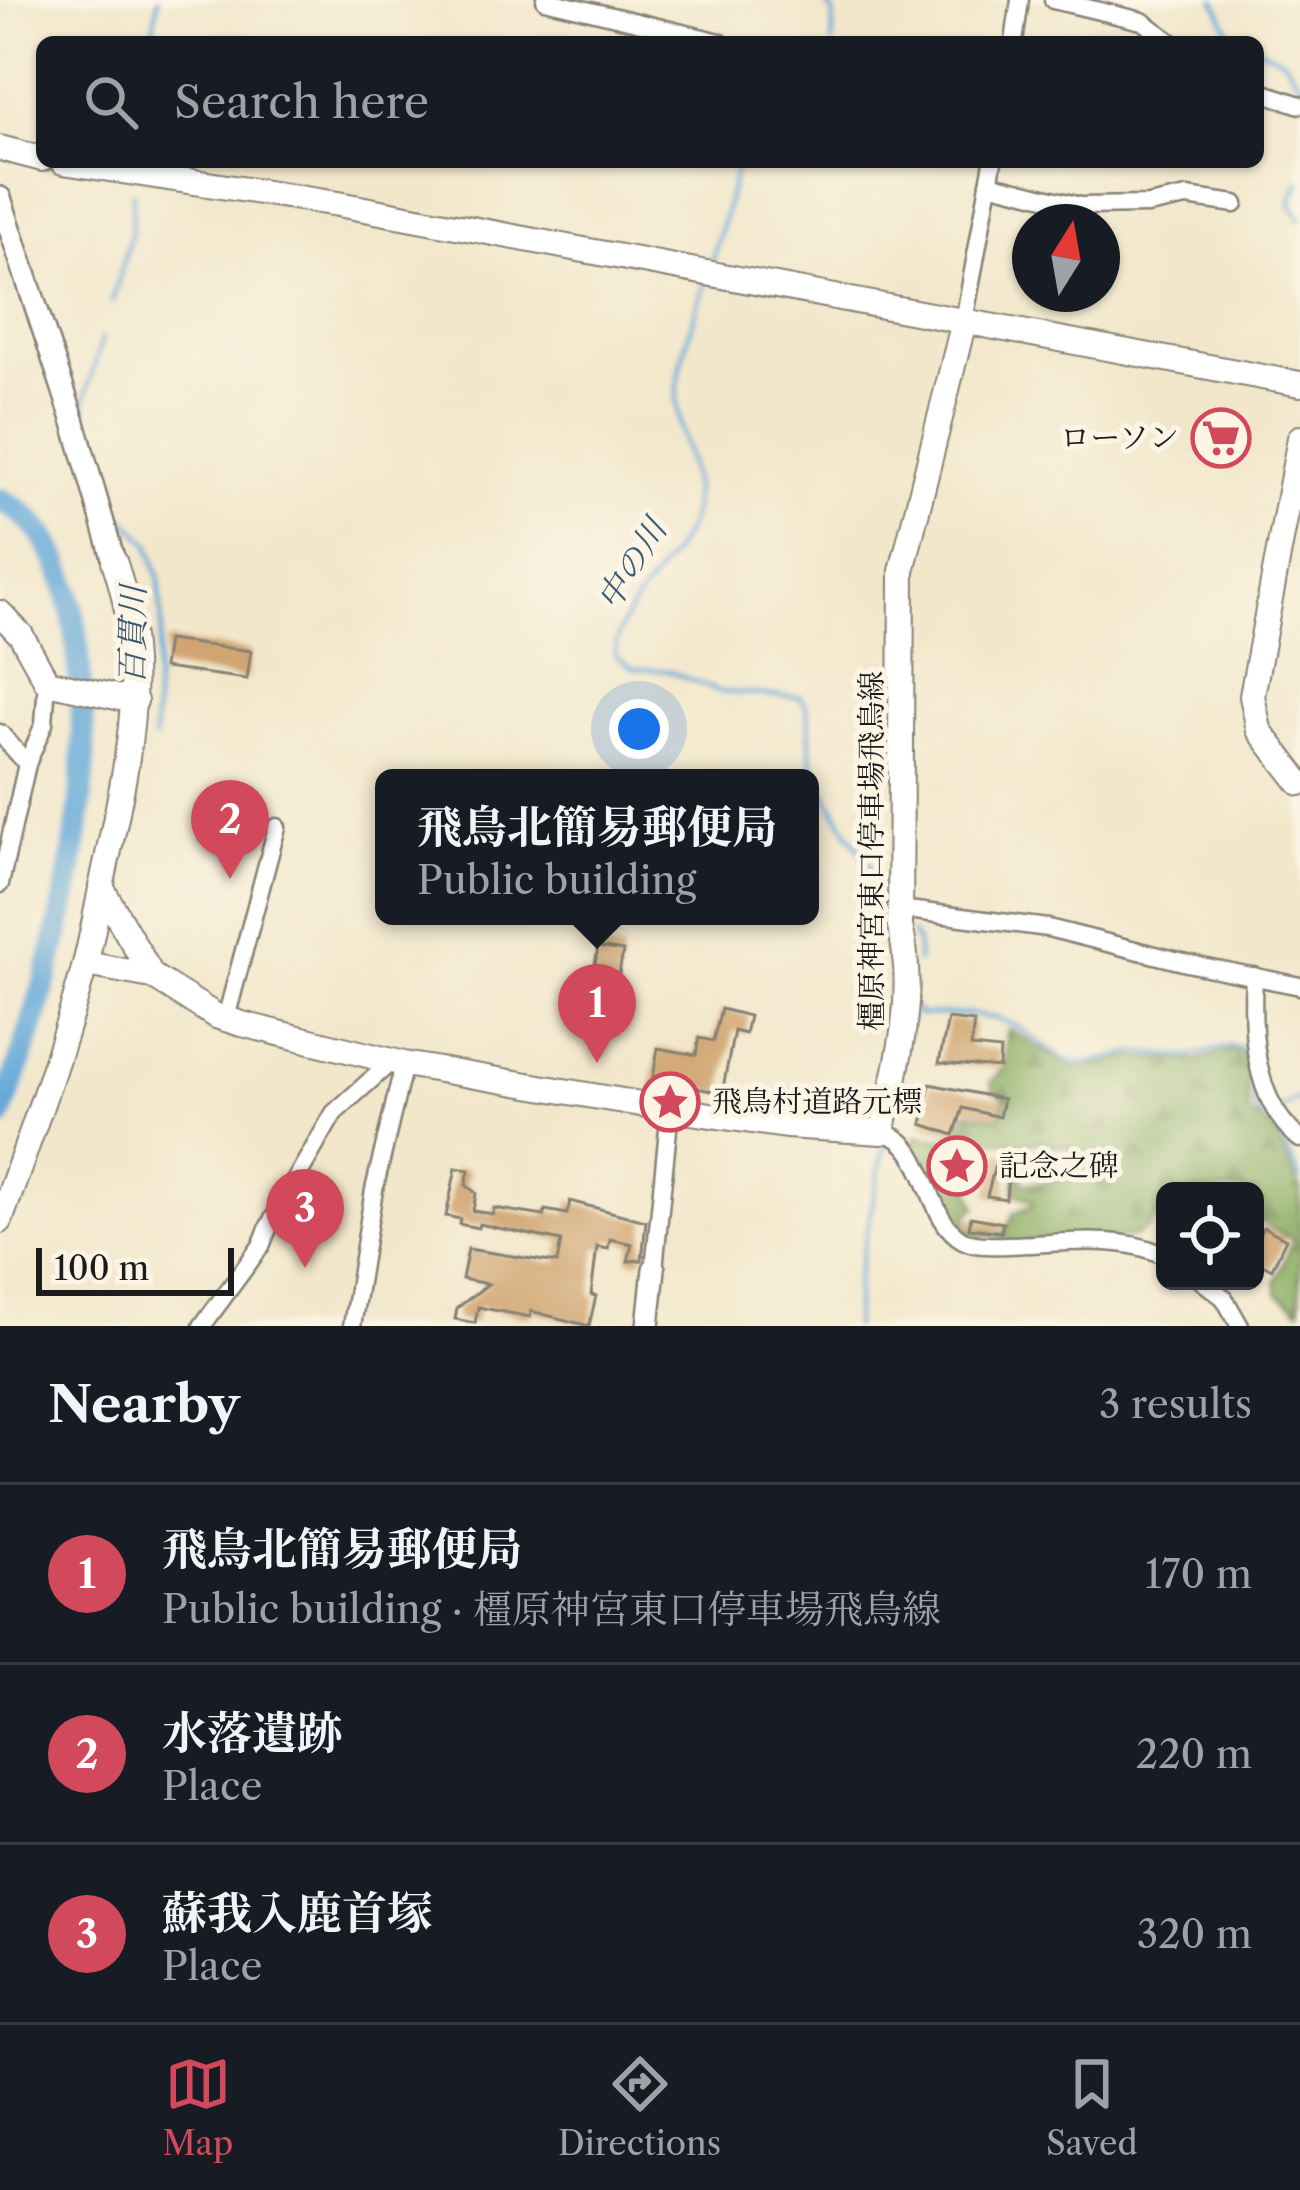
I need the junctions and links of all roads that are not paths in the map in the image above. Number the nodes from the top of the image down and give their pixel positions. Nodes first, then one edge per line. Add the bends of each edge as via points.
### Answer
1 (545, 0) edge
2 (1020, 0) edge
3 (1053, 0) edge
4 (695, 36) edge
5 (1015, 36) edge
6 (1163, 36) edge
7 (1264, 93) edge
8 (1300, 105) edge
9 (0, 148) edge
10 (36, 157) edge
11 (103, 168) edge
12 (992, 168) edge
13 (989, 183) junction
14 (0, 198) edge
15 (1235, 205) dead end
16 (964, 321) junction
17 (1300, 384) edge
18 (1300, 438) edge
19 (114, 561) joint
20 (0, 613) edge
21 (53, 684) junction
22 (135, 701) junction
23 (0, 733) edge
24 (27, 764) junction
25 (1300, 783) edge
26 (277, 827) dead end
27 (0, 884) edge
28 (101, 886) junction
29 (900, 909) junction
30 (86, 964) junction
31 (152, 976) junction
32 (1254, 976) junction
33 (1300, 986) edge
34 (226, 1018) junction
35 (398, 1063) junction
36 (670, 1109) junction
37 (882, 1132) junction
38 (1300, 1138) edge
39 (0, 1221) edge
40 (1156, 1254) edge
41 (654, 1269) joint
42 (1214, 1290) edge
43 (202, 1326) edge
44 (352, 1326) edge
45 (648, 1326) edge
46 (1240, 1326) edge

1 - 4 street
2 - 5 street
3 - 6 street via 1142,22
7 - 8 street
9 - 10 main road
11 - 16 main road via 360,207
12 - 13 street
13 - 15 street via 1080,206 1187,197
13 - 16 street
14 - 19 street
16 - 17 main road
16 - 29 main road, 橿原神宮東口停車場飛鳥線 via 902,571
18 - 25 main road via 1252,696 1259,730
19 - 22 main road via 128,602
20 - 21 main road
21 - 22 main road
21 - 24 street
22 - 28 main road
23 - 24 street
24 - 27 street
26 - 34 street
28 - 30 main road
28 - 31 main road
29 - 32 street via 1048,928
29 - 37 main road, 橿原神宮東口停車場飛鳥線 via 907,1022
30 - 31 main road
30 - 39 main road
31 - 34 main road
32 - 33 street
32 - 38 street via 1251,1032 1264,1082
34 - 35 main road
35 - 36 main road
35 - 43 street via 334,1113 261,1246
35 - 44 street
36 - 37 main road
36 - 41 street
37 - 40 street via 908,1150 959,1239 1121,1244
41 - 45 street
42 - 46 street

